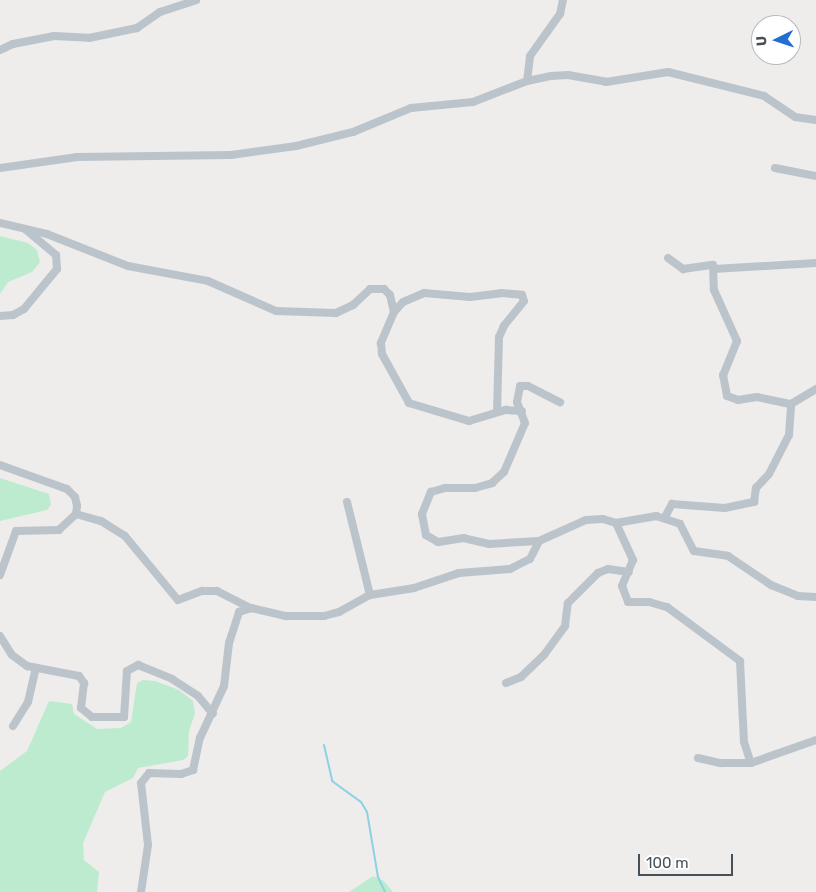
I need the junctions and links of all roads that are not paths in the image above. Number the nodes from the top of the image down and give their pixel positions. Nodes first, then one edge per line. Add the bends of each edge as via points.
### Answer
1 (196, 0) edge
2 (563, 0) edge
3 (0, 50) edge
4 (527, 81) junction
5 (816, 120) edge
6 (0, 168) edge
7 (775, 168) dead end
8 (816, 176) edge
9 (0, 223) edge
10 (24, 228) junction
11 (668, 258) dead end
12 (816, 263) edge
13 (714, 269) junction
14 (394, 312) junction
15 (0, 316) edge
16 (816, 388) edge
17 (560, 402) dead end
18 (791, 404) junction
19 (522, 411) junction
20 (497, 412) junction
21 (0, 465) edge
22 (347, 502) dead end
23 (76, 514) junction
24 (665, 517) junction
25 (616, 523) junction
26 (539, 541) junction
27 (629, 572) junction
28 (0, 574) edge
29 (370, 595) junction
30 (816, 597) edge
31 (250, 608) junction
32 (0, 636) edge
33 (36, 668) junction
34 (506, 683) dead end
35 (213, 714) junction
36 (13, 726) dead end
37 (816, 740) edge
38 (698, 758) dead end
39 (751, 763) junction
40 (141, 892) edge

1 - 3 street via 160,12 137,28 89,38 54,36
2 - 4 street via 560,14 530,56
4 - 5 street via 568,75 606,82 668,72 764,96 795,117
4 - 6 street via 474,102 411,108 353,132 296,146 231,155 77,157
7 - 8 street
9 - 10 street
10 - 14 street via 128,266 208,281 276,311 336,313 377,288 390,295
10 - 15 street via 56,255 57,269 24,309 13,315
11 - 13 street via 683,269 708,263
12 - 13 street
13 - 18 street via 714,290 737,341 723,375 727,396 738,400 757,397
14 - 20 street via 381,343 382,354 410,403 469,421
14 - 20 street via 403,302 424,293 470,297 501,293 522,295 524,301 499,337
16 - 18 street
17 - 19 street via 522,386 518,388 517,397
18 - 24 street via 789,435 769,474 756,488 754,502 725,508 672,504
19 - 20 street
19 - 26 street via 525,423 507,466 498,478 475,488 445,488 431,492 426,498 421,520 426,535 438,542 464,538 488,544
21 - 23 street via 67,489 75,497
22 - 29 street
23 - 28 street via 53,532 16,531
23 - 31 street via 101,521 125,536 178,600 202,591 216,591
24 - 25 street via 648,516
24 - 30 street via 680,524 694,551 728,556 771,585 798,596
25 - 26 street via 603,519 586,520
25 - 27 street via 632,554
26 - 29 street via 530,559 510,569 459,573 414,588
27 - 34 street via 608,569 598,573 568,603 565,626 544,655 521,677
27 - 39 street via 622,586 628,602 650,602 667,607 740,661 744,742
29 - 31 street via 339,612 324,616 286,616
31 - 35 street via 239,612 235,618 224,686
32 - 33 street via 12,655 27,666
33 - 35 street via 79,676 84,683 81,708 92,717 124,717 127,671 138,665 172,679 198,696
33 - 36 street via 28,702
35 - 40 street via 200,738 193,770 181,774 149,773 142,782 148,845
37 - 39 street
38 - 39 street via 720,763

